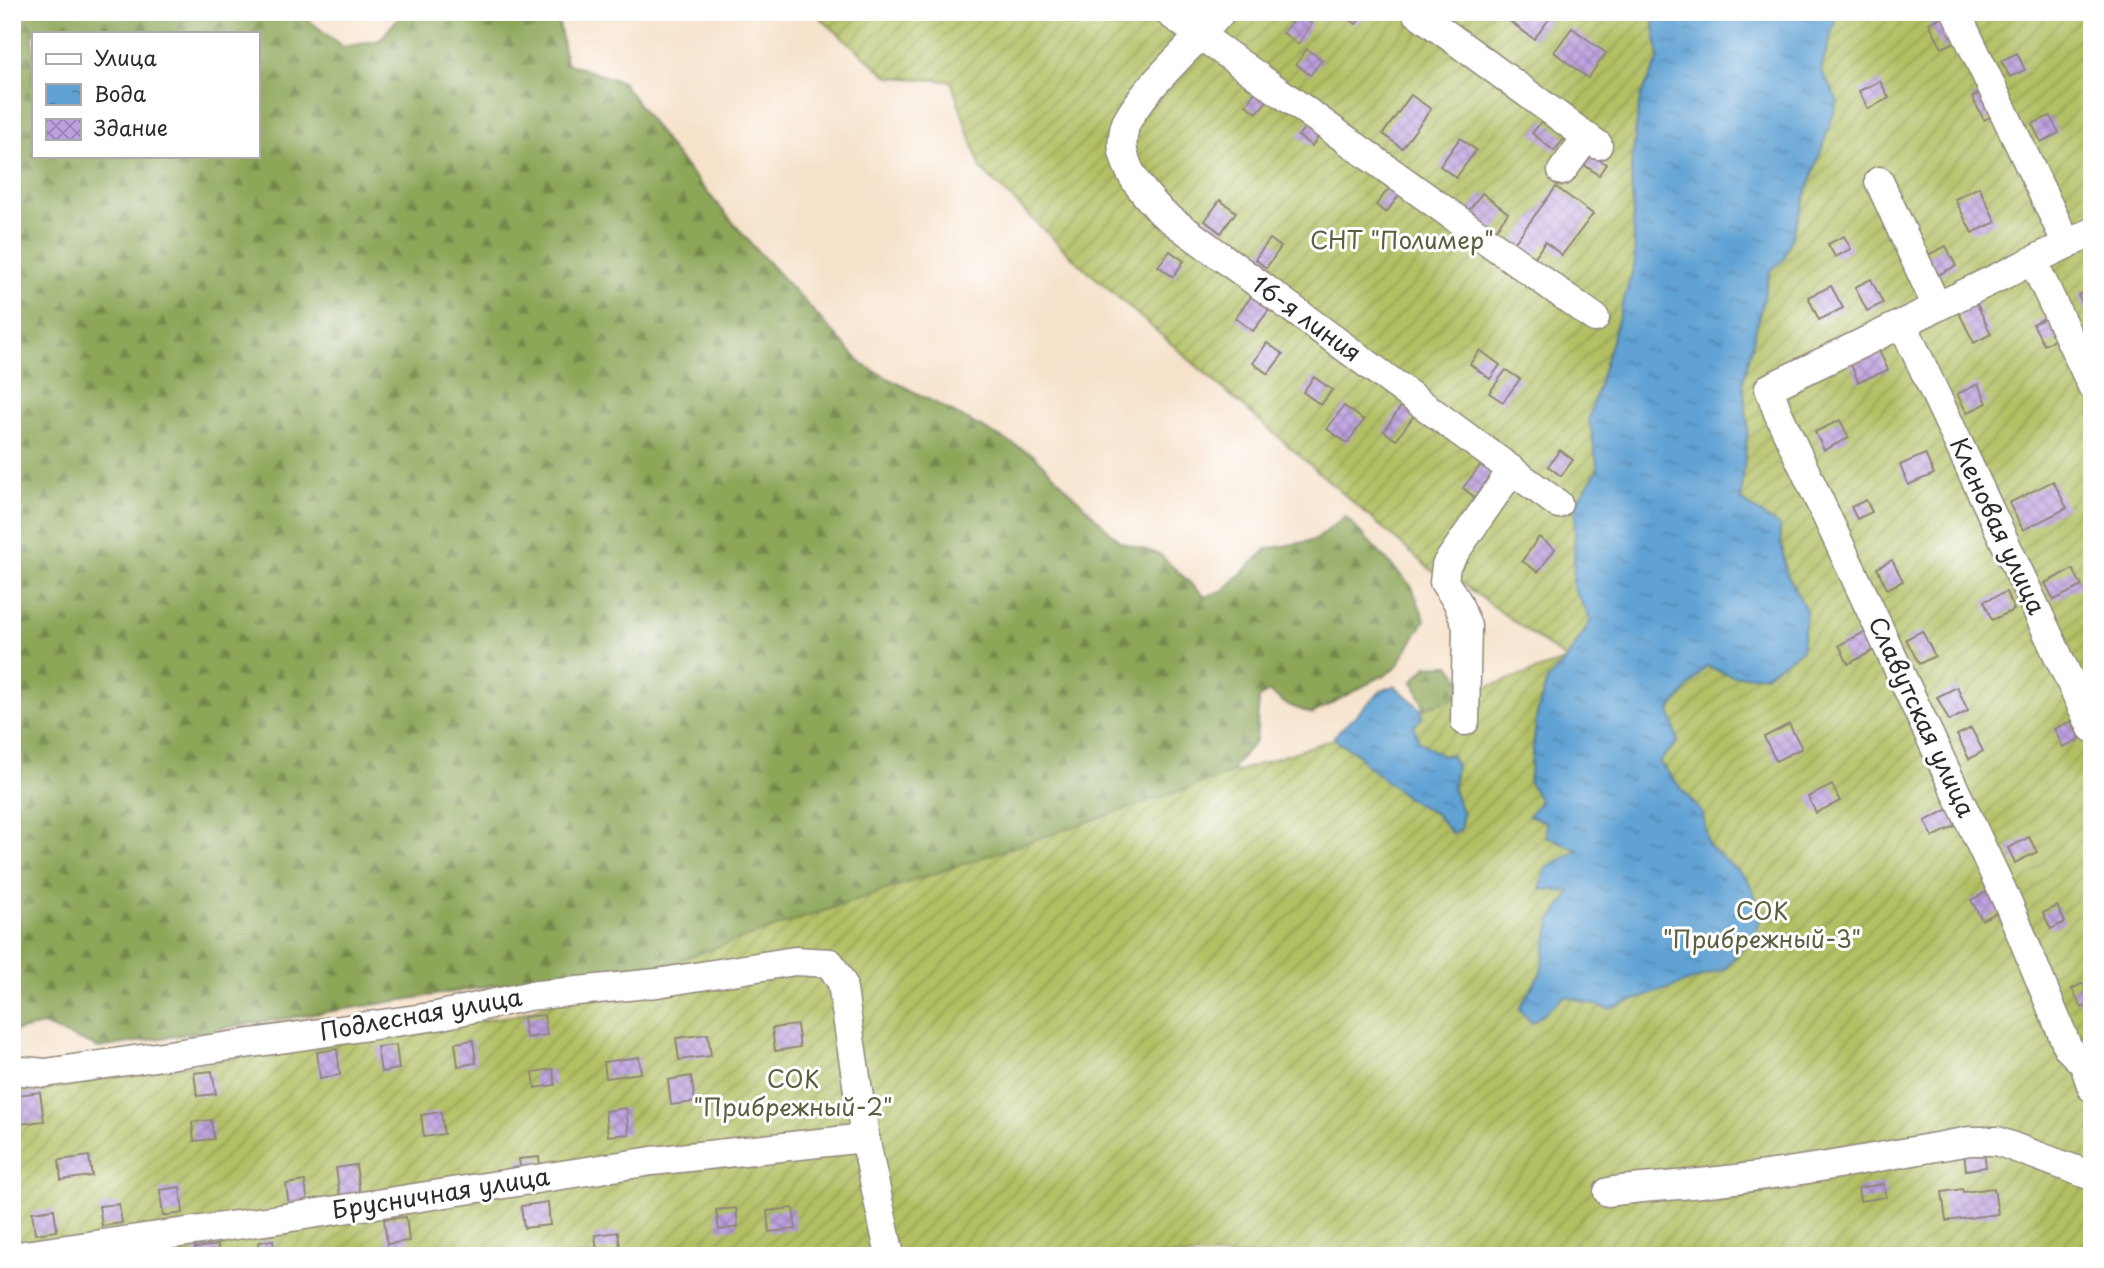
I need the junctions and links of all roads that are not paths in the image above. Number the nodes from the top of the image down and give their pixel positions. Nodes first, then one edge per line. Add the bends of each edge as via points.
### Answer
1 (1168, 12) edge
2 (1221, 12) edge
3 (1416, 12) edge
4 (1956, 12) edge
5 (1200, 37) junction
6 (1562, 171) dead end
7 (1879, 181) dead end
8 (2079, 238) edge
9 (2033, 261) junction
10 (1937, 307) junction
11 (1595, 318) dead end
12 (1903, 325) junction
13 (2092, 386) edge
14 (1512, 470) junction
15 (1558, 504) dead end
16 (1465, 721) dead end
17 (2092, 728) edge
18 (12, 1070) edge
19 (2092, 1088) edge
20 (865, 1138) junction
21 (2092, 1176) edge
22 (1608, 1192) dead end
23 (17, 1256) edge
24 (890, 1256) edge

1 - 5 street
2 - 5 street, 16-я линия
3 - 6 street via 1593,141
4 - 8 street
5 - 11 street
5 - 14 street, 16-я линия via 1142,98 1125,126 1123,153 1134,181 1162,213
7 - 10 street
8 - 9 street
9 - 10 street
9 - 13 street
10 - 12 street
12 - 17 street, Кленовая улица
12 - 19 street, Славутская улица via 1769,388 2009,905 2067,1048 2084,1064
14 - 15 street, 16-я линия
14 - 16 street via 1446,565 1444,582 1467,626
18 - 20 street, Подлесная улица via 45,1073 437,1016 528,996 657,983 794,961 830,963 842,983
20 - 23 street, Брусничная улица via 652,1161
20 - 24 street
21 - 22 street via 1997,1141 1970,1141 1791,1171

